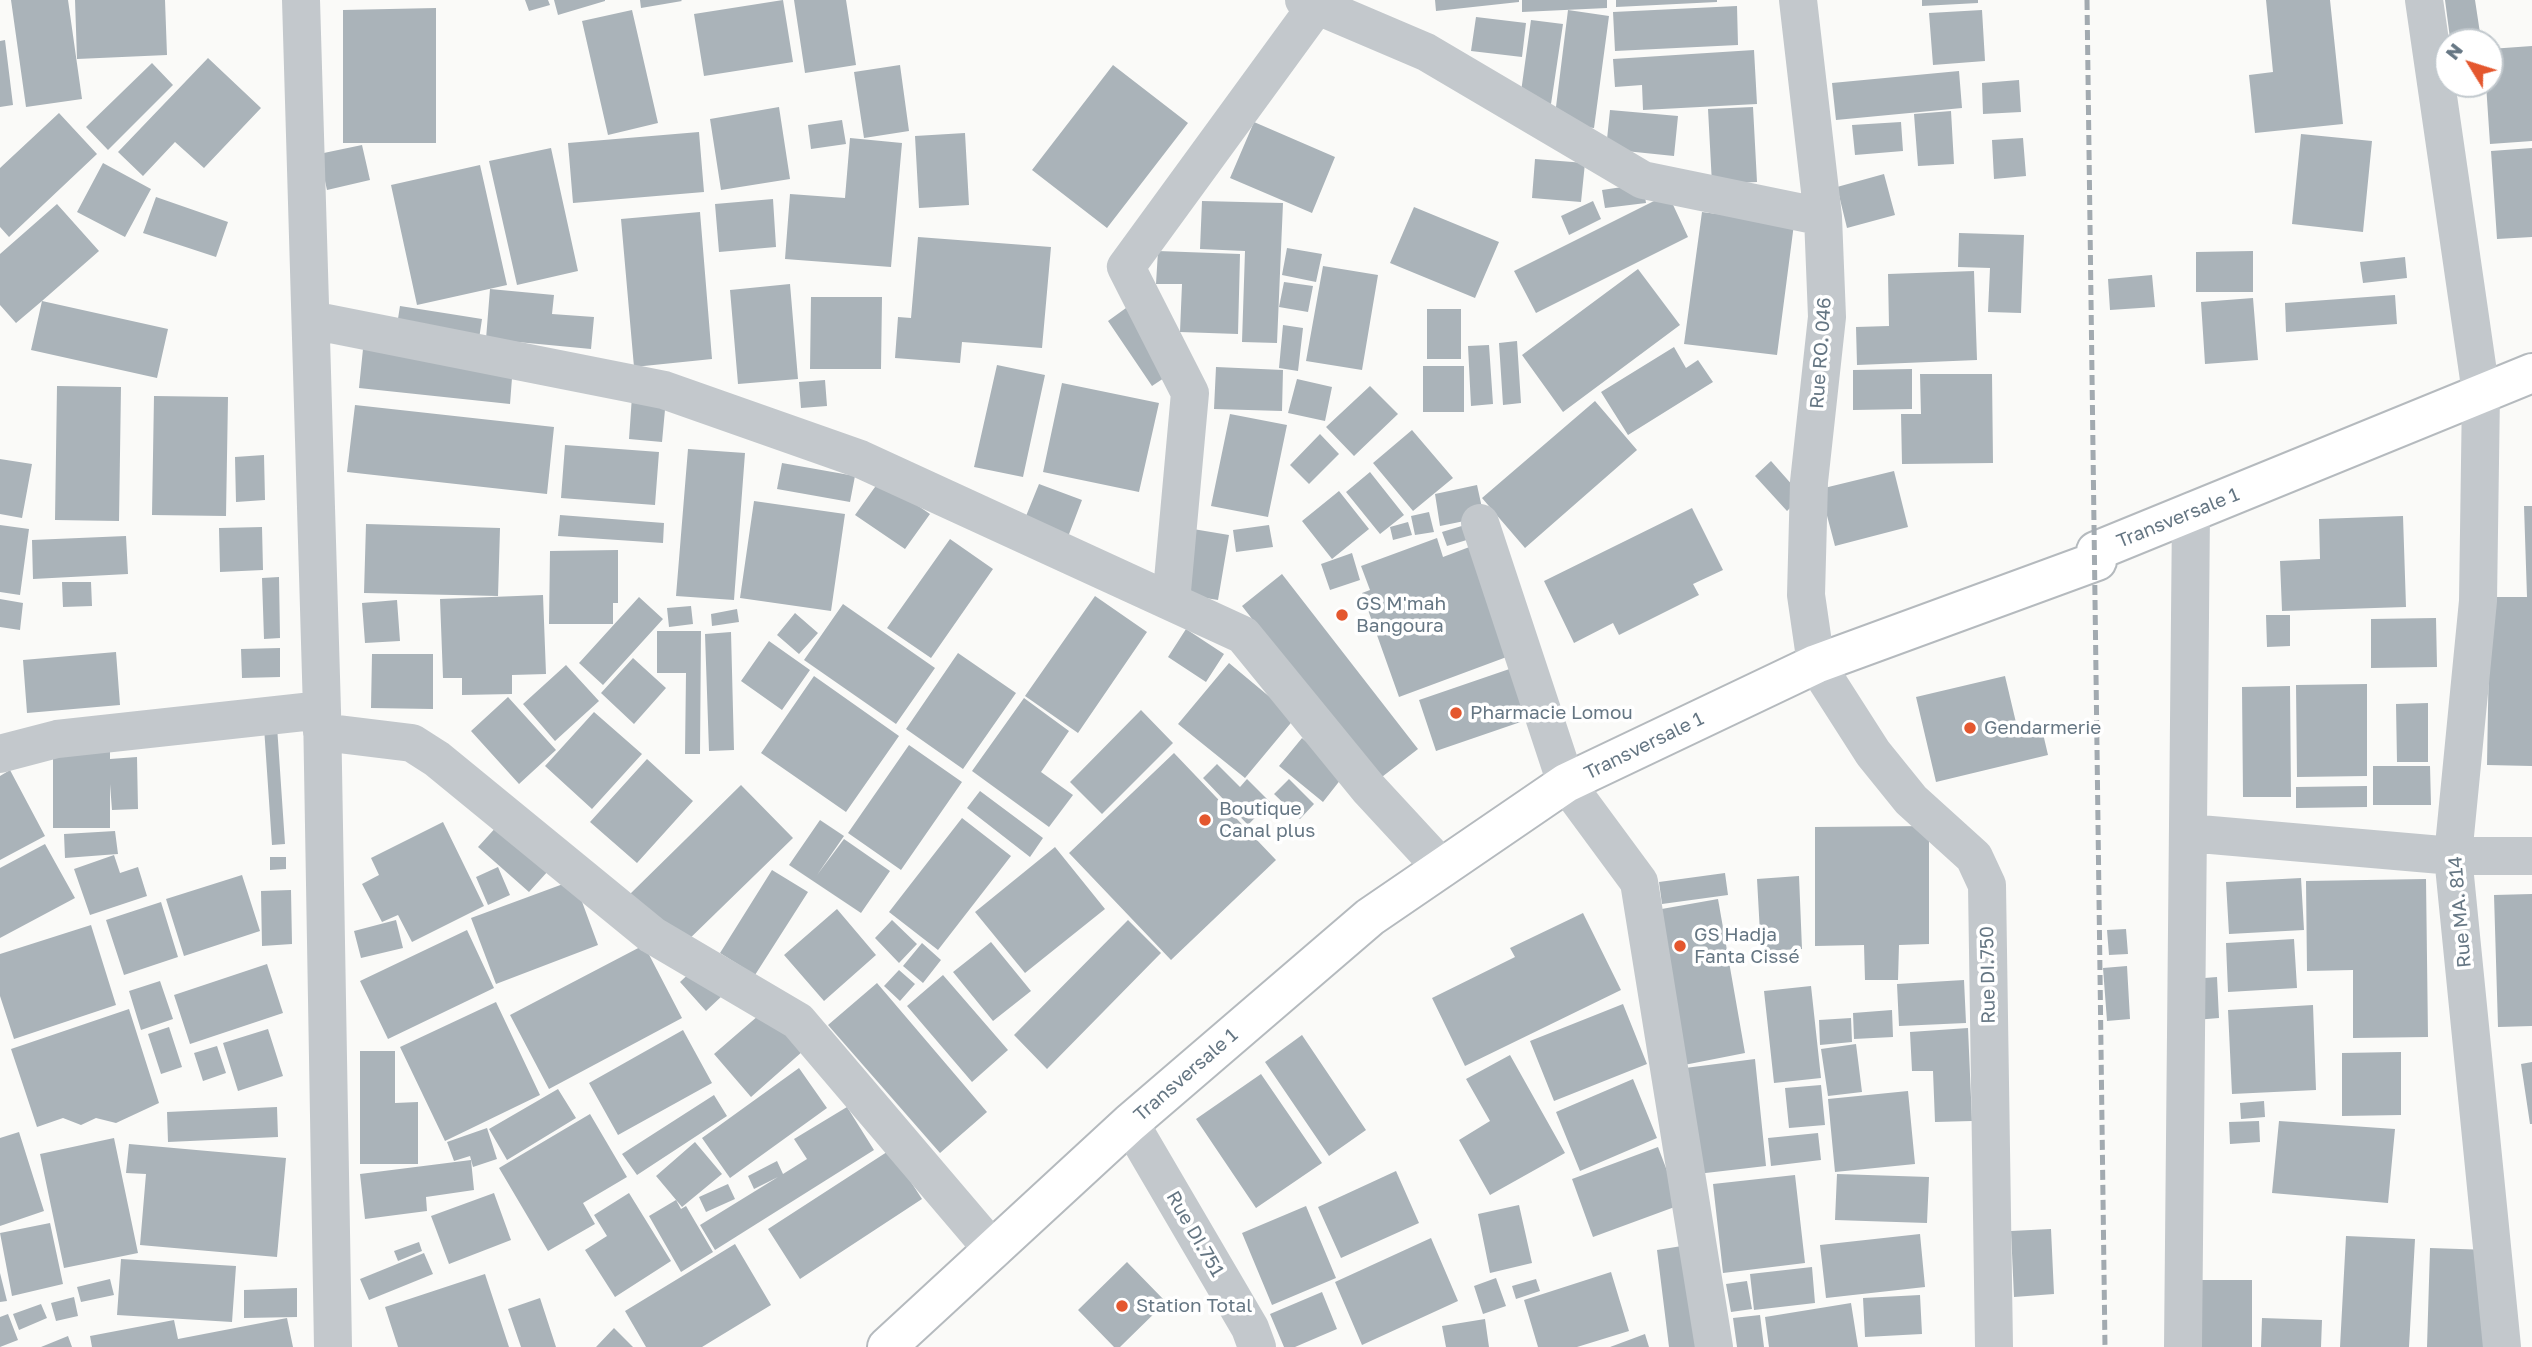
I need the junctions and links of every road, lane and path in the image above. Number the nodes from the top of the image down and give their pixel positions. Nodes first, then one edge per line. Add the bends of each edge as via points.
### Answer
1 (301, 0) edge
2 (1798, 0) edge
3 (2424, 0) edge
4 (1310, 3) edge
5 (1823, 217) junction
6 (311, 320) junction
7 (2532, 373) edge
8 (2481, 393) junction
9 (2191, 512) junction
10 (1480, 523) dead end
11 (1171, 602) junction
12 (1816, 664) junction
13 (322, 721) junction
14 (0, 754) edge
15 (1566, 783) junction
16 (2188, 833) junction
17 (2453, 856) junction
18 (2532, 856) edge
19 (1443, 868) junction
20 (1130, 1123) junction
21 (993, 1250) junction
22 (332, 1347) edge
23 (887, 1347) edge
24 (1257, 1347) edge
25 (1714, 1347) edge
26 (1994, 1347) edge
27 (2183, 1347) edge
28 (2502, 1347) edge

1 - 6 street
2 - 5 street, Rue RO. 046
3 - 8 street, Rue MA. 814
4 - 5 street via 1426,52 1643,180
4 - 11 street via 1126,267 1190,393
5 - 12 street, Rue RO. 046 via 1827,317 1809,482 1806,595
6 - 11 street via 664,390 860,459
6 - 13 street
7 - 8 main road, Transversale 1
8 - 9 main road, Transversale 1
8 - 17 street, Rue MA. 814 via 2478,601
9 - 12 main road, Transversale 1 via 2096,551 2097,561
9 - 16 street
10 - 15 street
11 - 19 street via 1243,635 1368,788
12 - 15 main road, Transversale 1
12 - 26 street, Rue DI.750 via 1872,753 1910,800 1974,857 1987,886
13 - 14 street via 57,739
13 - 21 street via 412,743 652,935 798,1021
13 - 22 street
15 - 19 main road, Transversale 1
15 - 25 street via 1639,882
16 - 17 street
16 - 27 street
17 - 18 street
17 - 28 street, Rue MA. 814
19 - 20 main road, Transversale 1 via 1370,917
20 - 21 main road, Transversale 1
20 - 24 street, Rue DI.751
21 - 23 main road, Transversale 1

